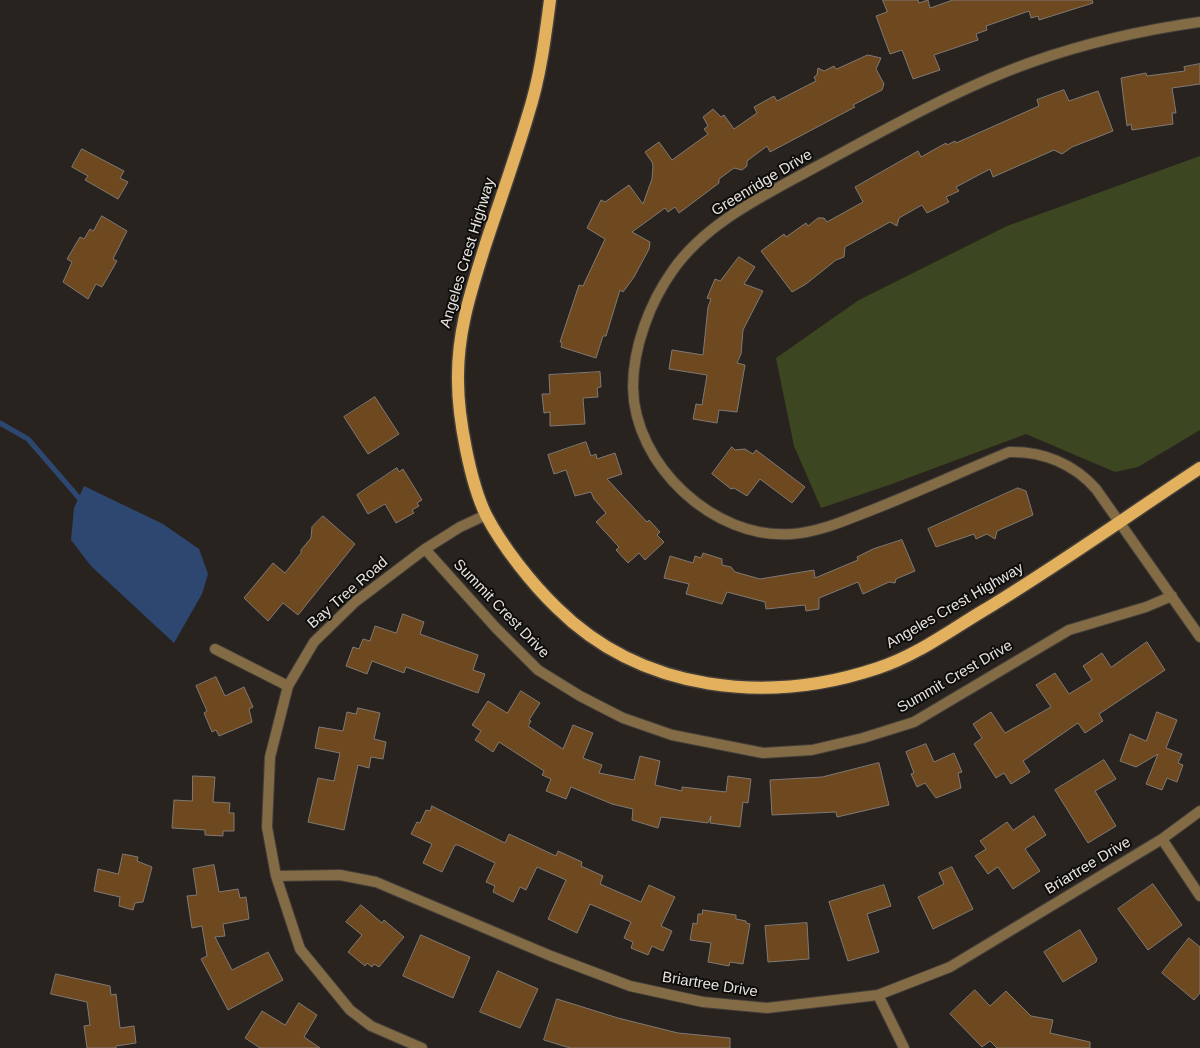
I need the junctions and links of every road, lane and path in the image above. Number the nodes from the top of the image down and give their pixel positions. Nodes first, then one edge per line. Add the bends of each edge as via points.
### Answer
1 (550, 0) edge
2 (1200, 22) edge
3 (1200, 468) edge
4 (486, 515) junction
5 (1118, 522) junction
6 (424, 549) junction
7 (1172, 596) junction
8 (1200, 637) edge
9 (216, 649) dead end
10 (288, 686) junction
11 (1200, 811) edge
12 (1162, 839) junction
13 (276, 876) junction
14 (1200, 896) edge
15 (878, 995) junction
16 (422, 1048) edge
17 (904, 1048) edge

1 - 4 main road, Angeles Crest Highway via 530,112 471,290 459,340 458,384 464,431 472,476
2 - 5 street, Greenridge Drive via 1162,27 1080,47 987,80 856,145 724,221 696,243 673,269 656,298 635,362 633,388 646,442 686,495 710,512 745,528 794,534 831,526 1009,452 1052,458 1086,477
3 - 5 main road, Angeles Crest Highway
4 - 5 main road, Angeles Crest Highway via 530,580 573,624 592,638 660,672 713,686 758,689 832,680 880,668 918,650 1033,580
4 - 6 street, Bay Tree Road
5 - 7 street
6 - 7 street, Summit Crest Drive via 538,670 580,696 623,718 672,735 763,753 812,750 914,722 1069,630
6 - 10 street, Bay Tree Road via 355,602 314,642
7 - 8 street
9 - 10 street
10 - 13 street, Bay Tree Road via 270,757 267,827
11 - 12 street, Briartree Drive
12 - 14 street
12 - 15 street, Briartree Drive via 950,967
13 - 15 street, Briartree Drive via 340,875 376,882 630,986 703,1002 767,1008
13 - 16 street, Bay Tree Road via 300,950 350,1010 371,1026
15 - 17 street

